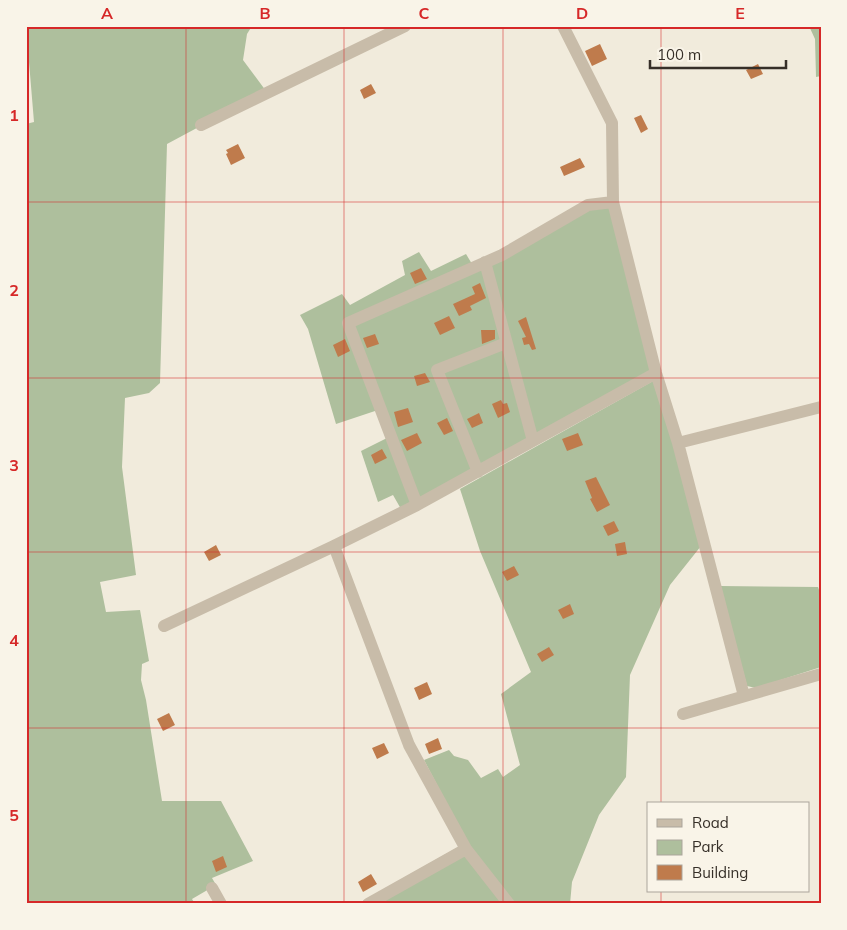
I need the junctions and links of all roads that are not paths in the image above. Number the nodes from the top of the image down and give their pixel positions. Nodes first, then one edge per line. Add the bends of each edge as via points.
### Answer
1 (405, 26) edge
2 (563, 26) edge
3 (201, 125) dead end
4 (613, 202) junction
5 (485, 262) junction
6 (506, 343) junction
7 (656, 373) junction
8 (821, 407) edge
9 (533, 441) junction
10 (678, 443) junction
11 (478, 472) junction
12 (417, 505) junction
13 (334, 546) junction
14 (164, 626) dead end
15 (821, 674) edge
16 (744, 696) junction
17 (683, 714) dead end
18 (466, 849) junction
19 (212, 888) dead end
20 (221, 904) edge
21 (368, 904) edge
22 (509, 904) edge

1 - 3 street
2 - 4 street via 612,123
4 - 5 street via 588,205
4 - 7 street
5 - 6 street
5 - 12 street via 348,323
6 - 9 street
6 - 11 street via 437,370
7 - 9 street
7 - 10 street
8 - 10 street
9 - 11 street
10 - 16 street
11 - 12 street
12 - 13 street
13 - 14 street
13 - 18 street via 409,745
15 - 16 street
16 - 17 street
18 - 21 street
18 - 22 street
19 - 20 street

